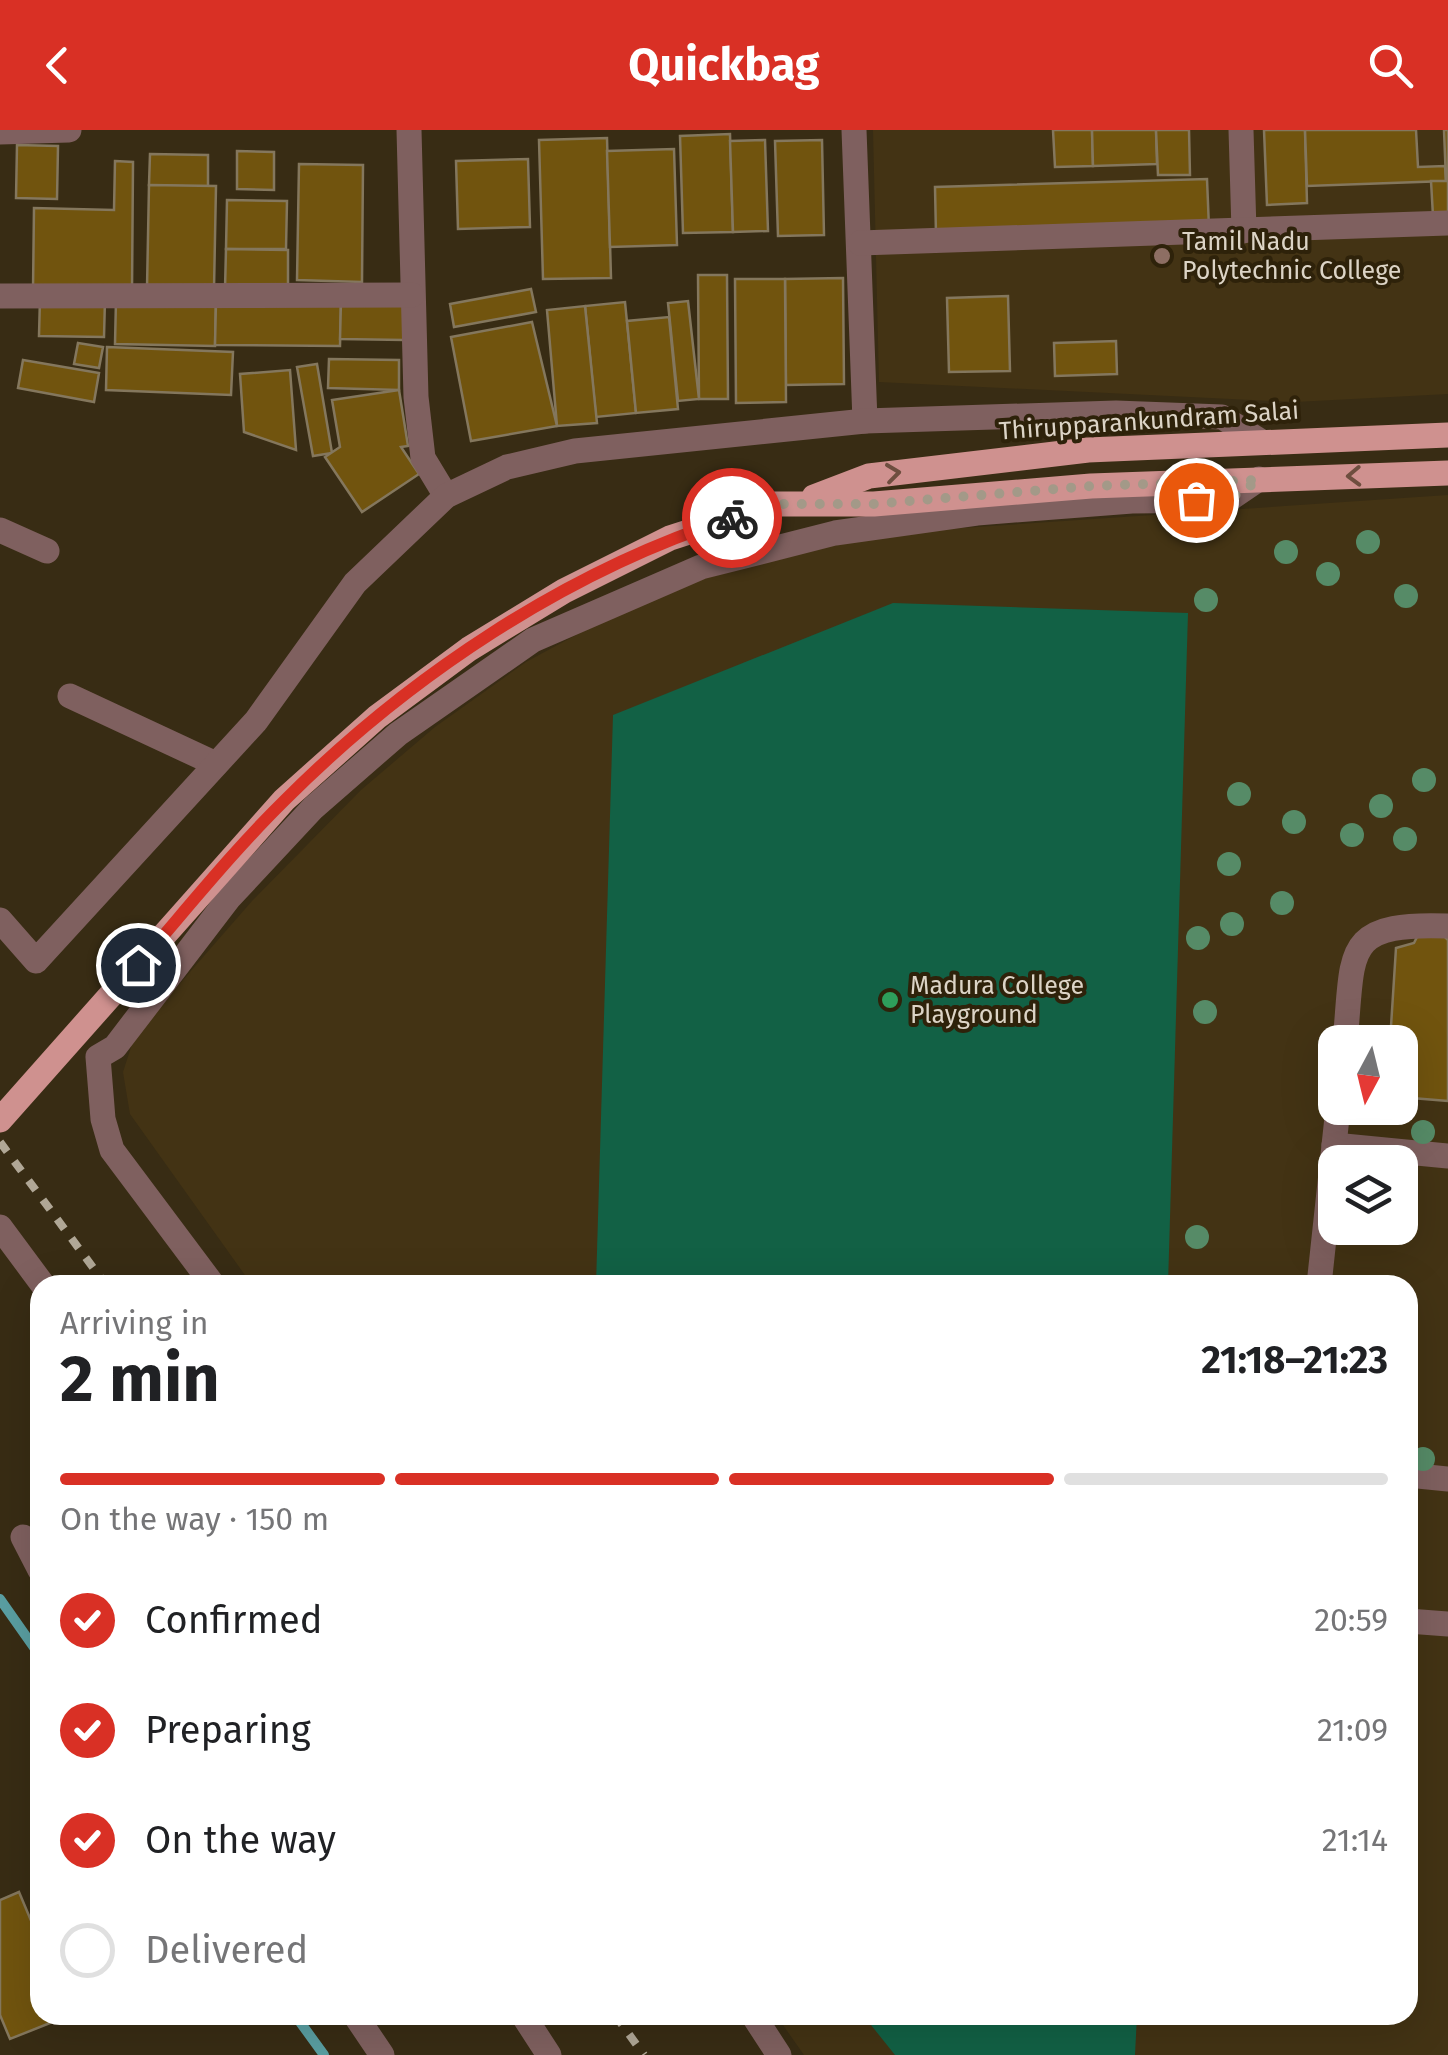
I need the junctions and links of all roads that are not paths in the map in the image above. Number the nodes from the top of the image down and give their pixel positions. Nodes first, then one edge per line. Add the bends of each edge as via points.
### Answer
1 (70, 130) edge
2 (410, 130) edge
3 (854, 130) edge
4 (1241, 130) edge
5 (0, 132) edge
6 (1448, 224) edge
7 (1244, 230) junction
8 (860, 243) junction
9 (412, 295) junction
10 (0, 296) edge
11 (866, 421) junction
12 (1448, 435) edge
13 (1262, 442) junction
14 (1448, 473) edge
15 (1259, 480) junction
16 (446, 496) junction
17 (788, 503) junction
18 (0, 530) edge
19 (47, 552) dead end
20 (70, 696) dead end
21 (216, 764) junction
22 (0, 920) edge
23 (1448, 926) edge
24 (1346, 1025) edge
25 (0, 1120) edge
26 (1336, 1125) edge
27 (1334, 1145) edge
28 (1418, 1153) edge
29 (1448, 1156) edge
30 (0, 1227) edge
31 (1323, 1245) edge
32 (36, 1275) edge
33 (206, 1275) edge
34 (1320, 1275) edge
35 (1418, 1476) edge
36 (1448, 1479) edge
37 (23, 1537) dead end
38 (30, 1551) edge
39 (1418, 1622) edge
40 (1448, 1624) edge
41 (362, 2025) edge
42 (530, 2025) edge
43 (760, 2025) edge
44 (382, 2055) edge
45 (549, 2055) edge
46 (779, 2055) edge

1 - 5 street
2 - 9 street
3 - 8 street
4 - 7 street
6 - 7 street
7 - 8 street
8 - 11 street
9 - 10 street
9 - 16 street via 423,458
11 - 13 street via 1116,412 1222,417
11 - 16 street via 576,451 507,466
12 - 13 main road, Thirupparankundram Salai
17 -> 13 main road, Thirupparankundram Salai via 869,476 1088,450
14 -> 15 main road, Thirupparankundram Salai
15 - 17 main road, Thirupparankundram Salai via 874,504
15 - 33 street via 1228,500 978,513 836,532 701,567 533,640 398,734 313,808 230,898 116,1047 98,1057 112,1150
16 - 21 street via 354,582 256,721
17 - 25 main road, Thirupparankundram Salai via 670,538 564,591 376,717 284,800
18 - 19 street
20 - 21 street
21 - 22 street via 36,961
23 - 24 street via 1404,924 1377,930 1361,943
26 - 27 street
28 - 29 street
30 - 32 street
31 - 34 street
35 - 36 street
37 - 38 street
39 - 40 street
41 - 44 street
42 - 45 street
43 - 46 street

